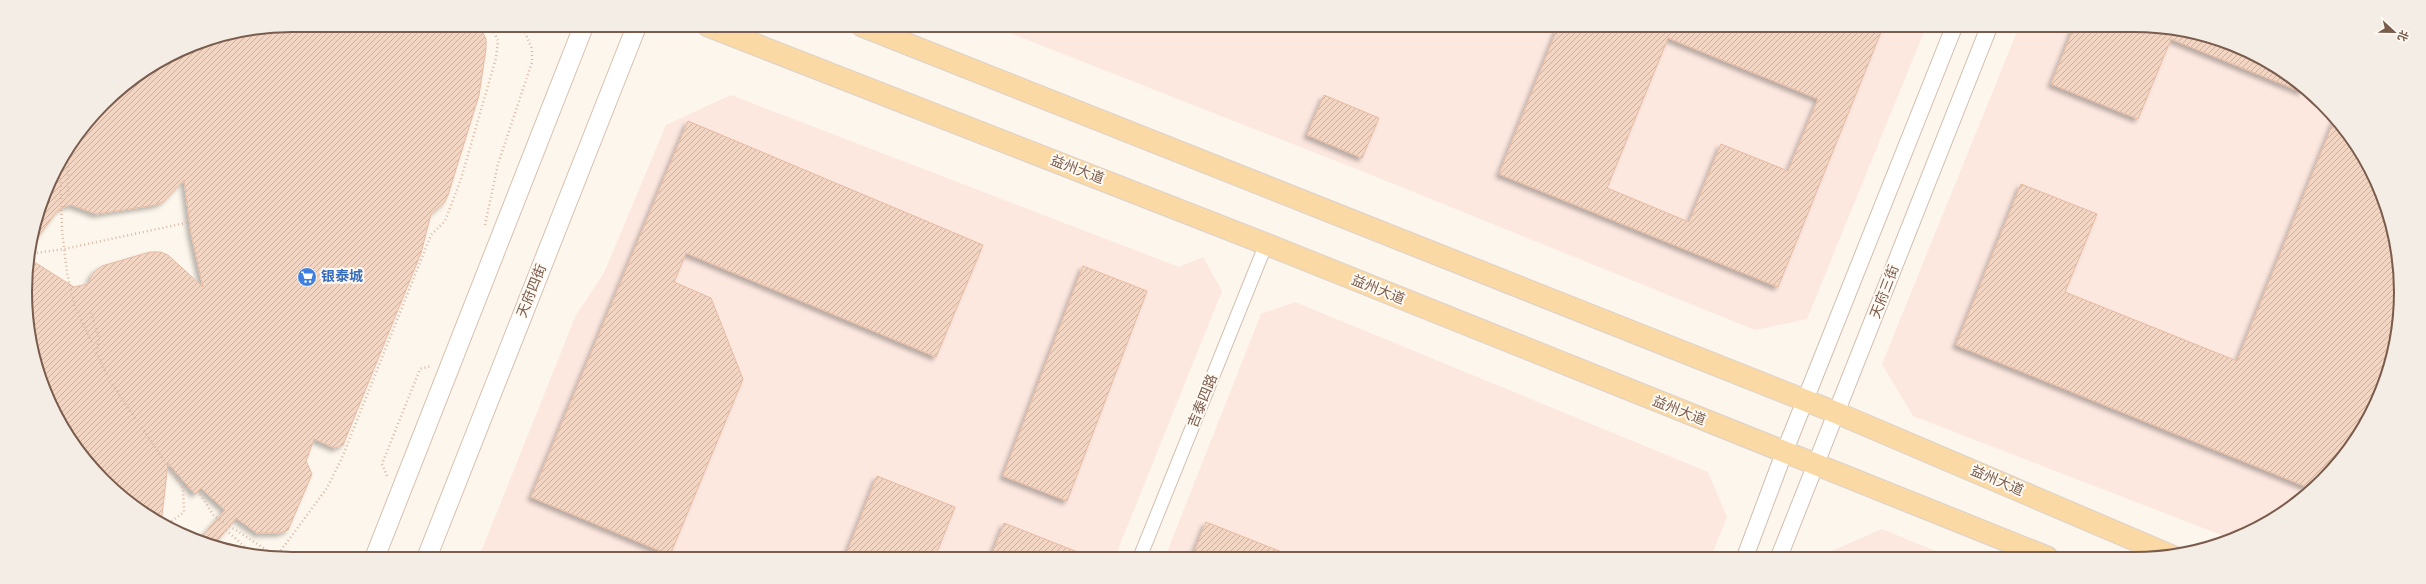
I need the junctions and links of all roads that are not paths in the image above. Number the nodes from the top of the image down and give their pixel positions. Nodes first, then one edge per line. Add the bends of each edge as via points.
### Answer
1 (581, 32) edge
2 (634, 32) edge
3 (723, 32) edge
4 (877, 32) edge
5 (1952, 32) edge
6 (1987, 32) edge
7 (1266, 244) junction
8 (1805, 400) junction
9 (1837, 413) junction
10 (1784, 453) junction
11 (1817, 465) junction
12 (2159, 551) edge
13 (376, 552) edge
14 (429, 552) edge
15 (1142, 552) edge
16 (1747, 552) edge
17 (1781, 552) edge
18 (2034, 552) edge

1 - 13 main road
2 - 14 main road, 天府四街
3 - 7 main road, 益州大道
4 - 8 main road, 益州大道
5 - 8 street
6 - 9 street, 天府三街
7 - 10 main road, 益州大道
7 - 15 street, 吉泰四路
8 - 9 main road, 益州大道
8 - 10 street
9 - 11 street, 天府三街
9 - 12 main road, 益州大道
10 - 11 main road, 益州大道
10 - 16 street
11 - 17 street, 天府三街
11 - 18 main road, 益州大道

